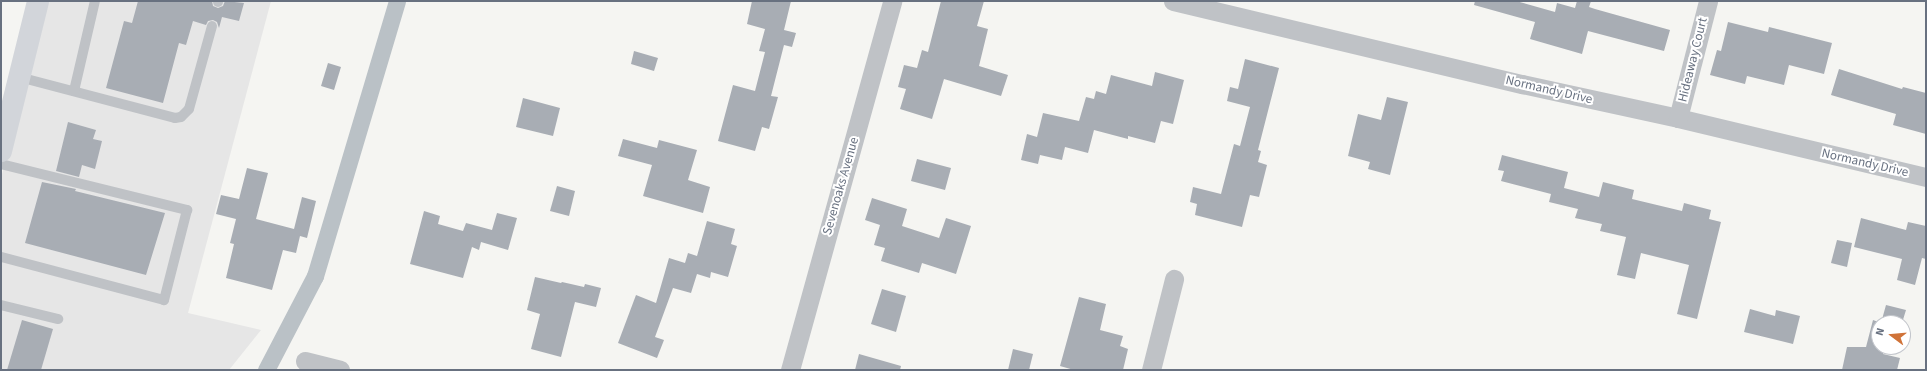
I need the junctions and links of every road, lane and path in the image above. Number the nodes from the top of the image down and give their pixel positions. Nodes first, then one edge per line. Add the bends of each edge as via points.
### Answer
1 (24, 1) edge
2 (38, 1) edge
3 (95, 1) edge
4 (892, 1) edge
5 (1173, 1) edge
6 (1708, 1) edge
7 (212, 26) dead end
8 (19, 77) junction
9 (78, 92) junction
10 (1678, 118) junction
11 (1, 151) edge
12 (1, 164) edge
13 (1926, 177) edge
14 (1, 257) edge
15 (1174, 279) dead end
16 (1, 305) edge
17 (58, 319) dead end
18 (306, 361) dead end
19 (340, 370) edge
20 (790, 370) edge
21 (1151, 370) edge

1 - 8 main road
2 - 8 main road
3 - 9 lane
4 - 20 street, Sevenoaks Avenue
5 - 10 street, Normandy Drive via 1522,84
6 - 10 street, Hideaway Court
7 - 9 lane via 189,109 181,117 175,118
8 - 9 lane
8 - 11 main road
10 - 13 street, Normandy Drive
12 - 14 lane via 187,210 164,300
15 - 21 street
16 - 17 lane
18 - 19 street

